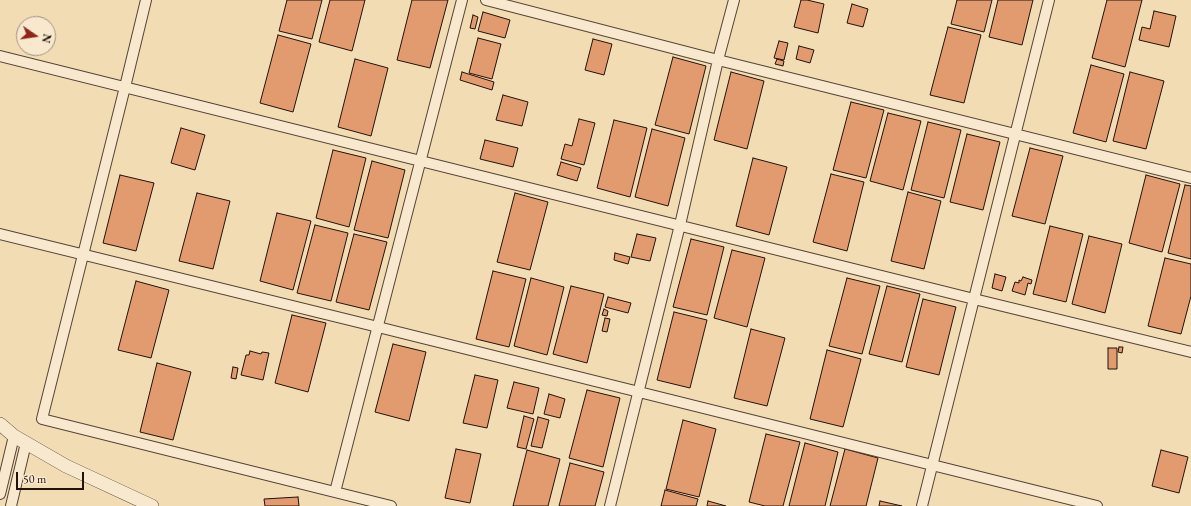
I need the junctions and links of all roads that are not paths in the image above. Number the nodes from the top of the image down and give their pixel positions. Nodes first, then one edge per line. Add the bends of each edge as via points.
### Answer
1 (146, 0) edge
2 (462, 0) edge
3 (486, 0) edge
4 (734, 0) edge
5 (1049, 0) edge
6 (0, 56) edge
7 (718, 60) junction
8 (125, 87) junction
9 (1016, 134) junction
10 (420, 161) junction
11 (1191, 178) edge
12 (680, 225) junction
13 (0, 234) edge
14 (83, 255) junction
15 (974, 299) junction
16 (378, 327) junction
17 (1191, 352) edge
18 (639, 392) junction
19 (0, 424) edge
20 (14, 436) junction
21 (26, 443) junction
22 (933, 465) junction
23 (335, 492) junction
24 (0, 494) edge
25 (11, 506) edge
26 (152, 506) edge
27 (391, 506) edge
28 (610, 506) edge
29 (922, 506) edge
30 (1097, 506) edge

1 - 8 street
2 - 10 street
3 - 7 street
4 - 7 street
5 - 9 street
6 - 8 street
7 - 9 street
7 - 12 street
8 - 10 street
8 - 14 street
9 - 11 street
9 - 15 street
10 - 12 street
10 - 16 street
12 - 15 street
12 - 18 street
13 - 14 street
14 - 16 street
14 - 23 street via 42,419
15 - 17 street
15 - 22 street
16 - 18 street
16 - 23 street
18 - 22 street
18 - 28 street
19 - 20 street
20 - 21 street
20 - 24 street
21 - 25 street
21 - 26 street via 66,466
22 - 29 street
22 - 30 street
23 - 27 street

